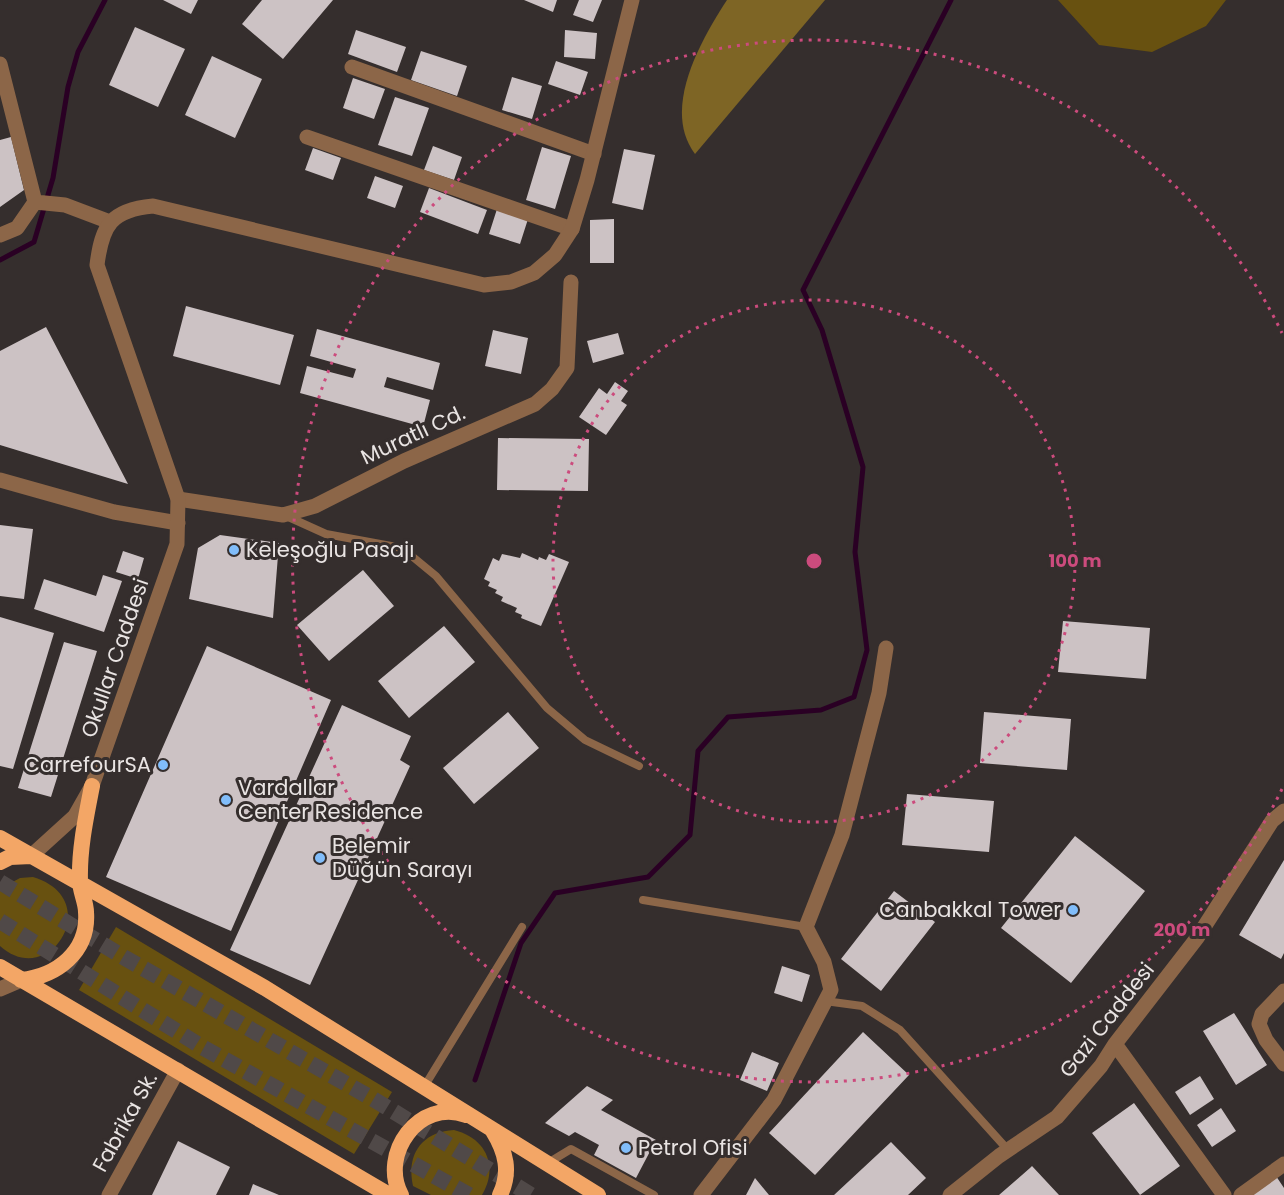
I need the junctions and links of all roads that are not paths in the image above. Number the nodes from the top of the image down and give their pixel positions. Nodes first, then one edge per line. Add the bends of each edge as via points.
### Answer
1 (632, 0) edge
2 (0, 64) edge
3 (352, 68) dead end
4 (307, 137) dead end
5 (594, 154) junction
6 (35, 202) junction
7 (110, 222) junction
8 (572, 229) junction
9 (0, 235) edge
10 (571, 282) dead end
11 (0, 480) edge
12 (178, 499) junction
13 (283, 514) junction
14 (178, 523) junction
15 (886, 648) dead end
16 (639, 766) dead end
17 (92, 786) junction
18 (1284, 811) edge
19 (0, 838) edge
20 (31, 856) junction
21 (0, 862) edge
22 (80, 884) junction
23 (643, 900) dead end
24 (522, 927) dead end
25 (806, 927) junction
26 (0, 968) edge
27 (21, 980) junction
28 (0, 989) edge
29 (1284, 991) edge
30 (825, 1001) junction
31 (1115, 1044) junction
32 (1284, 1064) edge
33 (178, 1070) junction
34 (424, 1087) junction
35 (482, 1122) junction
36 (1008, 1150) junction
37 (548, 1163) junction
38 (1284, 1164) edge
39 (109, 1195) edge
40 (389, 1195) edge
41 (401, 1195) edge
42 (500, 1195) edge
43 (598, 1195) edge
44 (654, 1195) edge
45 (701, 1195) edge
46 (950, 1195) edge
47 (1224, 1195) edge
48 (1241, 1195) edge

1 - 5 street
2 - 6 street
3 - 5 street
4 - 8 street
5 - 8 street
6 - 7 street via 65,205
6 - 9 street via 17,228
7 - 8 street via 129,208 153,206 484,285 511,282 534,273 555,255
7 - 12 street, Okullar Caddesi via 100,240 97,266
10 - 13 street, Muratlı Cd. via 567,368 535,404 404,461 315,506
11 - 14 street via 114,513
12 - 13 street, Muratlı Cd.
12 - 14 street, Okullar Caddesi
13 - 16 lane via 326,534 402,548 436,576 547,708 585,740
14 - 17 street, Okullar Caddesi via 177,544
15 - 25 street via 879,693 842,835
17 - 20 street, Okullar Caddesi via 75,816
17 - 22 highway
18 - 31 street, Gazi Caddesi via 1272,821 1197,938
19 - 20 highway
20 - 21 highway via 10,857
20 - 22 highway
22 - 27 highway via 86,911 81,942 72,958 57,970
22 - 34 highway via 265,988
23 - 25 lane
24 - 34 lane
25 - 30 street via 824,962 831,990
26 - 27 highway
27 - 28 street
27 - 33 highway
29 - 32 street via 1262,1014 1259,1024
30 - 36 lane via 862,1006 900,1030
30 - 45 street via 774,1100
31 - 36 street, Gazi Caddesi via 1057,1117
31 - 47 street
33 - 39 street, Fabrika Sk.
33 - 40 highway
34 - 35 highway
35 - 37 highway
35 - 41 highway via 462,1114 443,1113 424,1119 409,1130 398,1147 394,1166
35 - 42 highway via 502,1145 506,1161
36 - 46 street, Gazi Caddesi
37 - 43 highway
37 - 44 lane via 571,1149
38 - 48 street

